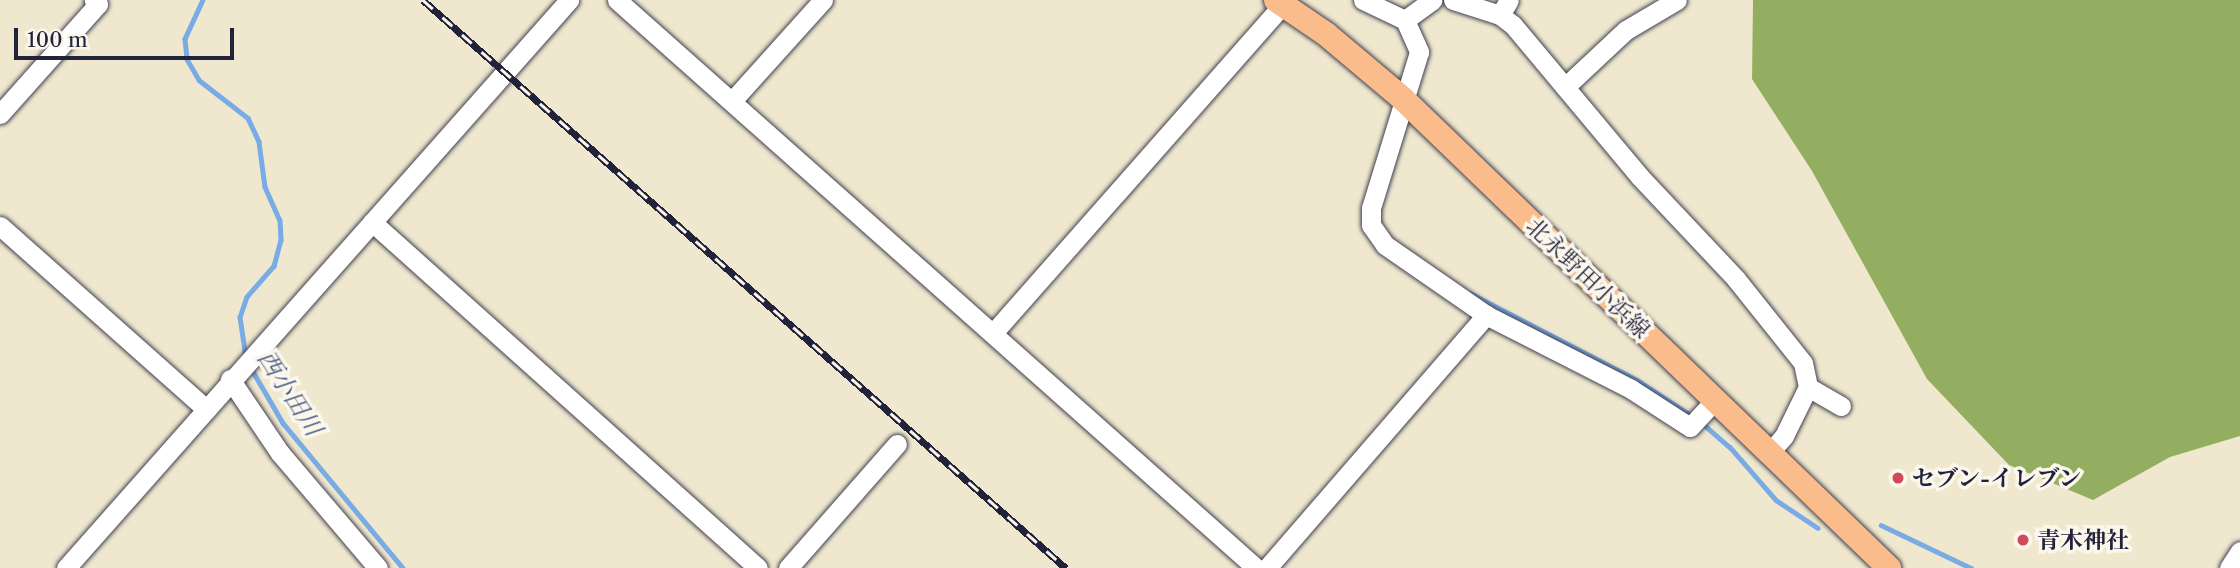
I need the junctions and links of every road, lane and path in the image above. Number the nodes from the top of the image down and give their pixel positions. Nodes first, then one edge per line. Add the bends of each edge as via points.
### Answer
1 (94, 0) edge
2 (569, 0) edge
3 (617, 0) edge
4 (823, 0) edge
5 (1363, 0) edge
6 (1453, 0) edge
7 (1677, 0) edge
8 (1282, 1) edge
9 (1432, 1) edge
10 (1505, 8) edge
11 (1409, 17) junction
12 (1565, 87) junction
13 (1402, 98) junction
14 (732, 101) junction
15 (0, 114) edge
16 (372, 222) junction
17 (0, 226) edge
18 (1486, 316) junction
19 (994, 332) junction
20 (233, 376) junction
21 (1808, 387) junction
22 (1841, 406) dead end
23 (206, 409) junction
24 (1703, 413) junction
25 (897, 444) dead end
26 (1769, 453) junction
27 (2240, 551) edge
28 (66, 568) edge
29 (378, 568) edge
30 (758, 568) edge
31 (788, 568) edge
32 (1256, 568) edge
33 (1267, 568) edge
34 (1889, 568) edge
35 (2229, 568) edge

1 - 15 street via 98,4
2 - 16 street
3 - 14 street
4 - 14 street
5 - 11 street
6 - 10 street
7 - 12 street via 1626,30
8 - 13 main road, 北永野田小浜線
8 - 19 street
9 - 11 street
10 - 12 street
11 - 13 street via 1419,52 1418,66
12 - 21 street via 1769,318 1803,363
13 - 18 street via 1387,166 1371,208 1371,225 1396,253
13 - 24 main road, 北永野田小浜線
14 - 19 street
16 - 20 street
16 - 30 street
17 - 23 street
18 - 24 street via 1631,389
18 - 33 street
19 - 32 street
20 - 23 street
20 - 29 street via 281,453
21 - 22 street
21 - 26 street via 1784,436
23 - 28 street
24 - 26 main road, 北永野田小浜線
25 - 31 street
26 - 34 main road, 北永野田小浜線
27 - 35 street

